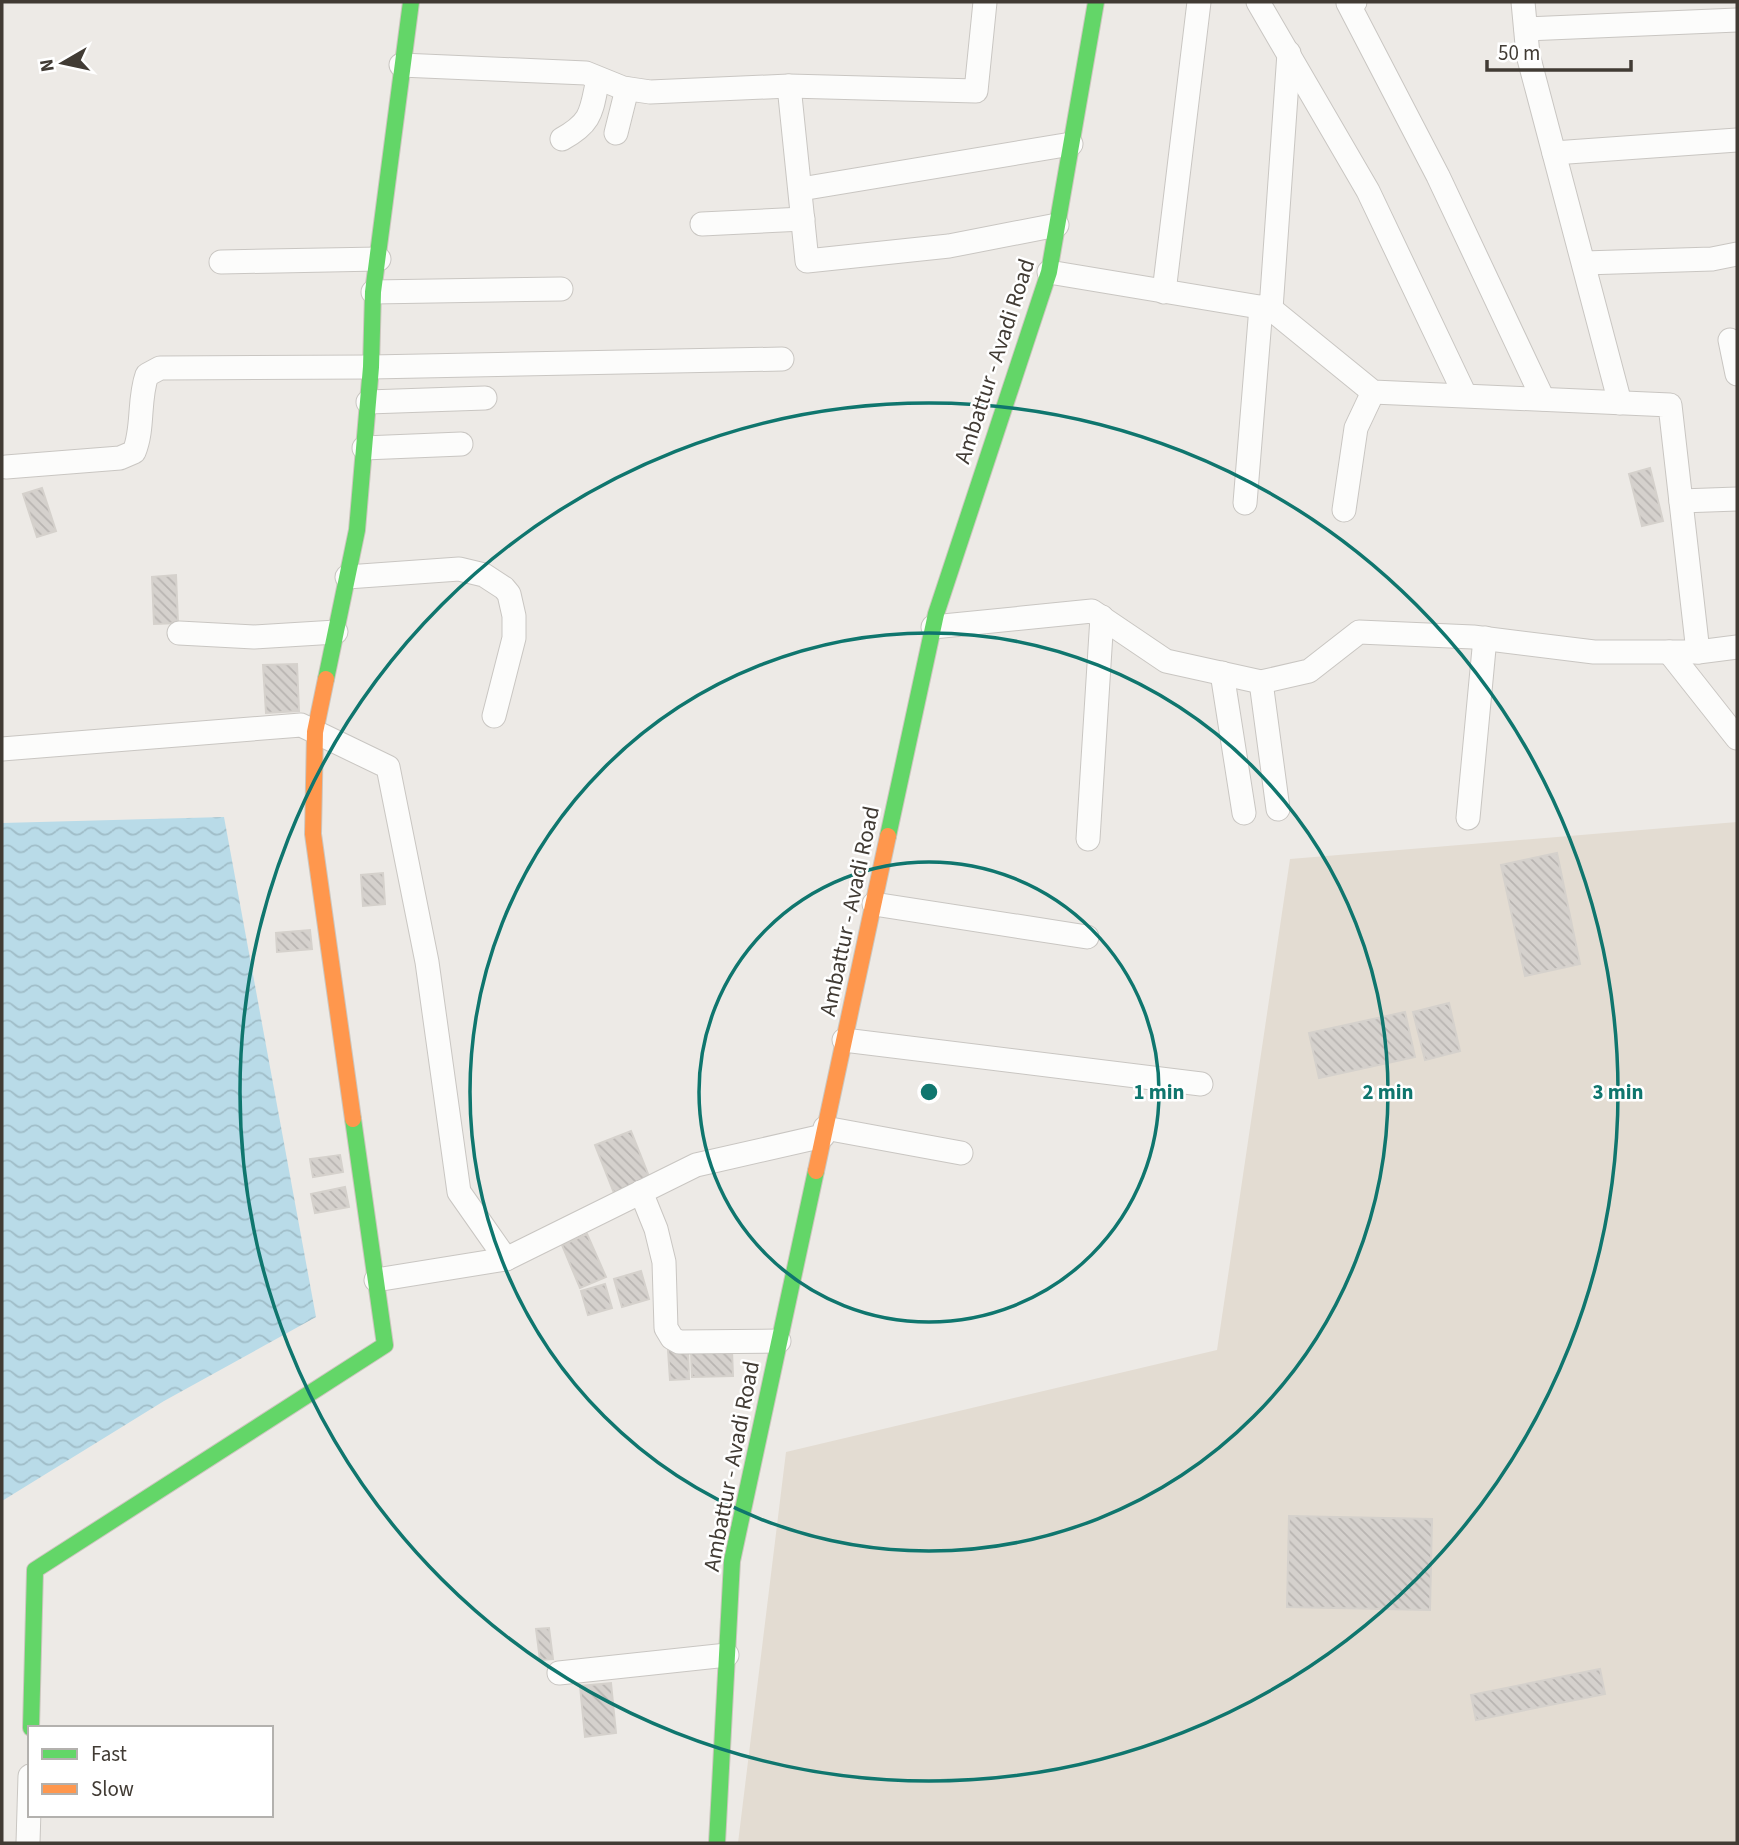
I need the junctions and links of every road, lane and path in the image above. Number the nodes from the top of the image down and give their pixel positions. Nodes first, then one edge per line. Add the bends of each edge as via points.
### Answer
1 (411, 2) edge
2 (985, 2) edge
3 (1096, 2) edge
4 (1199, 2) edge
5 (1258, 2) edge
6 (1355, 2) edge
7 (1523, 2) edge
8 (1737, 20) edge
9 (1526, 29) junction
10 (1289, 53) junction
11 (401, 65) junction
12 (598, 79) junction
13 (789, 86) junction
14 (627, 89) junction
15 (616, 133) dead end
16 (562, 139) dead end
17 (1737, 140) edge
18 (1071, 144) junction
19 (1554, 153) junction
20 (801, 189) junction
21 (803, 219) junction
22 (702, 224) dead end
23 (1057, 225) junction
24 (1737, 254) edge
25 (379, 259) junction
26 (220, 262) dead end
27 (1584, 263) junction
28 (1049, 272) junction
29 (561, 289) dead end
30 (373, 292) junction
31 (1164, 292) junction
32 (1266, 308) junction
33 (1730, 340) dead end
34 (782, 359) dead end
35 (371, 367) junction
36 (1737, 374) edge
37 (1373, 392) junction
38 (1465, 395) junction
39 (485, 398) dead end
40 (1543, 399) junction
41 (368, 402) junction
42 (1620, 402) junction
43 (461, 444) dead end
44 (364, 448) junction
45 (6, 467) dead end
46 (1737, 499) edge
47 (1681, 501) junction
48 (1245, 503) dead end
49 (1344, 510) dead end
50 (347, 578) junction
51 (1102, 617) junction
52 (933, 627) junction
53 (337, 632) junction
54 (179, 633) dead end
55 (1485, 638) junction
56 (1737, 647) edge
57 (1669, 652) junction
58 (1698, 652) junction
59 (1222, 673) junction
60 (1261, 682) junction
61 (494, 716) dead end
62 (315, 732) junction
63 (1737, 738) edge
64 (2, 749) edge
65 (1278, 809) dead end
66 (1244, 813) dead end
67 (1468, 818) dead end
68 (1088, 839) dead end
69 (874, 904) junction
70 (1087, 937) dead end
71 (844, 1040) junction
72 (1201, 1084) dead end
73 (824, 1132) junction
74 (961, 1153) dead end
75 (641, 1192) junction
76 (506, 1259) junction
77 (376, 1280) junction
78 (779, 1341) junction
79 (727, 1655) junction
80 (559, 1673) dead end
81 (31, 1726) edge
82 (29, 1817) edge
83 (28, 1843) edge
84 (717, 1843) edge

1 - 11 street
2 - 13 street via 976,91
3 - 18 street, Ambattur - Avadi Road
4 - 31 street
5 - 10 street
6 - 40 street via 1348,3 1438,176
7 - 9 street
8 - 9 street
9 - 19 street via 1528,55
10 - 32 street
10 - 38 street via 1368,191
11 - 12 street via 586,74
11 - 25 street
12 - 14 street
12 - 16 street via 591,112 581,128
13 - 14 street
13 - 20 street
14 - 15 street
17 - 19 street
18 - 20 street
18 - 23 street, Ambattur - Avadi Road
19 - 27 street
20 - 21 street
21 - 22 street
21 - 23 street via 807,261 949,246
23 - 28 street, Ambattur - Avadi Road
24 - 27 street via 1712,259
25 - 26 street
25 - 30 street
27 - 42 street
28 - 31 street
28 - 52 street, Ambattur - Avadi Road
29 - 30 street
30 - 35 street
31 - 32 street
32 - 37 street
32 - 48 street
33 - 36 street
34 - 35 street
35 - 41 street
35 - 45 street via 160,368 147,375 141,390 134,452 120,458
37 - 38 street
37 - 49 street via 1356,428
38 - 40 street
39 - 41 street
40 - 42 street
41 - 44 street
42 - 47 street via 1670,405
43 - 44 street
44 - 50 street via 357,530
46 - 47 street
47 - 58 street
50 - 53 street
50 - 61 street via 459,569 484,575 504,588 514,616 514,638
51 - 52 street via 1092,611
51 - 59 street via 1166,661
51 - 68 street
52 - 69 street, Ambattur - Avadi Road
53 - 54 street via 254,637
53 - 62 street
55 - 57 street via 1594,652
55 - 60 street via 1359,632 1309,671
55 - 67 street
56 - 58 street
57 - 58 street
57 - 63 street
59 - 60 street
59 - 66 street
60 - 65 street
62 - 64 street via 301,725
62 - 76 street via 388,767 427,962 460,1192
62 - 77 street via 313,834
69 - 70 street
69 - 71 street, Ambattur - Avadi Road
71 - 72 street
71 - 73 street, Ambattur - Avadi Road
73 - 74 street
73 - 75 street via 696,1165
73 - 78 street, Ambattur - Avadi Road
75 - 76 street
75 - 78 street via 664,1262 666,1328 672,1338 679,1342
76 - 77 street
77 - 81 street via 385,1345 36,1570
78 - 79 street, Ambattur - Avadi Road via 732,1561
79 - 80 street
79 - 84 street, Ambattur - Avadi Road
82 - 83 street

